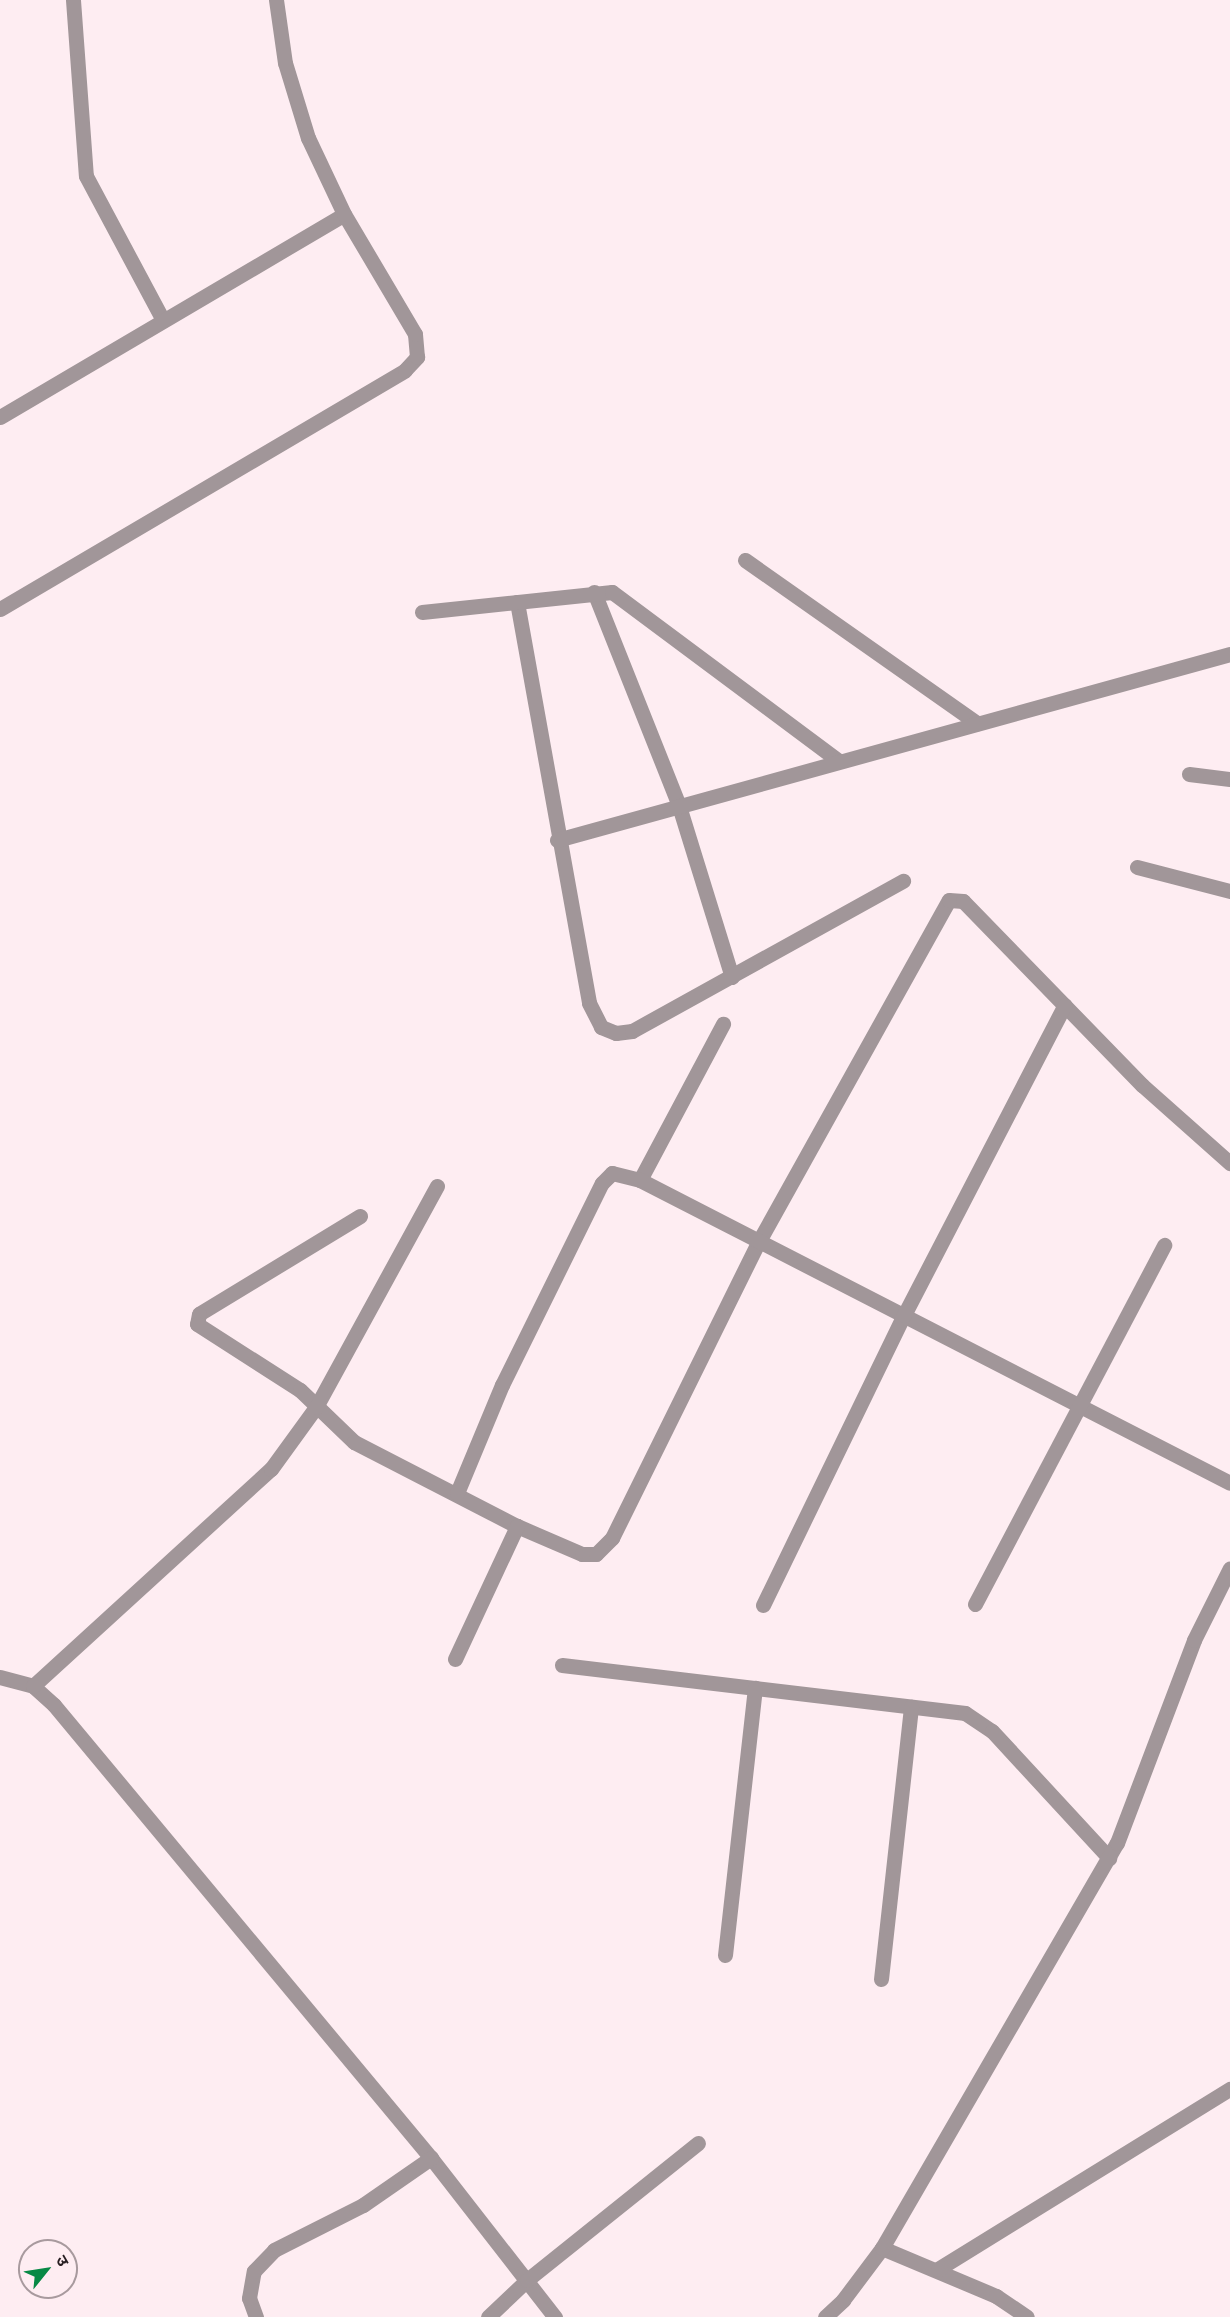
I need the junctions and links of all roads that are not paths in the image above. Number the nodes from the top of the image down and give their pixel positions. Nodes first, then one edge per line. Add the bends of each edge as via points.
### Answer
1 (73, 0) edge
2 (276, 0) edge
3 (344, 214) junction
4 (163, 320) junction
5 (0, 417) edge
6 (745, 560) dead end
7 (594, 592) junction
8 (517, 602) junction
9 (0, 609) edge
10 (422, 612) dead end
11 (1230, 654) edge
12 (977, 723) junction
13 (838, 761) junction
14 (1189, 774) dead end
15 (1230, 779) edge
16 (679, 806) junction
17 (557, 840) junction
18 (1137, 867) dead end
19 (903, 881) dead end
20 (1230, 891) edge
21 (732, 977) junction
22 (1065, 1005) junction
23 (723, 1024) dead end
24 (1230, 1163) edge
25 (640, 1180) junction
26 (437, 1186) dead end
27 (360, 1216) dead end
28 (759, 1241) junction
29 (1164, 1245) dead end
30 (904, 1315) junction
31 (1081, 1406) junction
32 (316, 1407) junction
33 (1230, 1483) edge
34 (457, 1493) junction
35 (517, 1526) junction
36 (1230, 1568) edge
37 (975, 1604) dead end
38 (764, 1605) dead end
39 (455, 1659) dead end
40 (562, 1665) dead end
41 (0, 1677) edge
42 (33, 1686) junction
43 (755, 1688) junction
44 (911, 1707) junction
45 (1109, 1858) junction
46 (725, 1955) dead end
47 (881, 1979) dead end
48 (1230, 2089) edge
49 (698, 2143) dead end
50 (431, 2158) junction
51 (882, 2248) junction
52 (938, 2269) junction
53 (527, 2280) junction
54 (256, 2317) edge
55 (488, 2317) edge
56 (555, 2317) edge
57 (825, 2317) edge
58 (1027, 2317) edge

1 - 4 street via 86,176
2 - 3 street via 285,63 308,138
3 - 4 street
3 - 9 street via 415,334 417,357 405,370
4 - 5 street
6 - 12 street
7 - 8 street
7 - 13 street via 612,592
7 - 16 street
8 - 10 street
8 - 17 street
11 - 12 street
12 - 13 street
13 - 16 street
14 - 15 street
16 - 17 street
16 - 21 street
17 - 21 street via 589,1003 601,1027 616,1034 632,1032
18 - 20 street
19 - 21 street
22 - 24 street via 1142,1085
22 - 28 street via 963,901 949,900
22 - 30 street
23 - 25 street
25 - 28 street
25 - 34 street via 612,1173 602,1183 502,1385
26 - 32 street
27 - 32 street via 199,1314 196,1320 203,1331 300,1390
28 - 30 street
28 - 35 street via 604,1548 596,1554 582,1554
29 - 31 street
30 - 31 street
30 - 38 street
31 - 33 street
31 - 37 street
32 - 34 street via 354,1442
32 - 42 street via 271,1468
34 - 35 street
35 - 39 street
36 - 45 street via 1194,1640
40 - 43 street
41 - 42 street
42 - 50 street via 54,1705 141,1807
43 - 44 street
43 - 46 street
44 - 45 street via 965,1713 982,1722
44 - 47 street
45 - 51 street
48 - 52 street
49 - 53 street
50 - 53 street
50 - 54 street via 363,2205 274,2250 254,2271 249,2298
51 - 52 street
51 - 57 street via 843,2300
52 - 58 street via 996,2296
53 - 55 street
53 - 56 street

